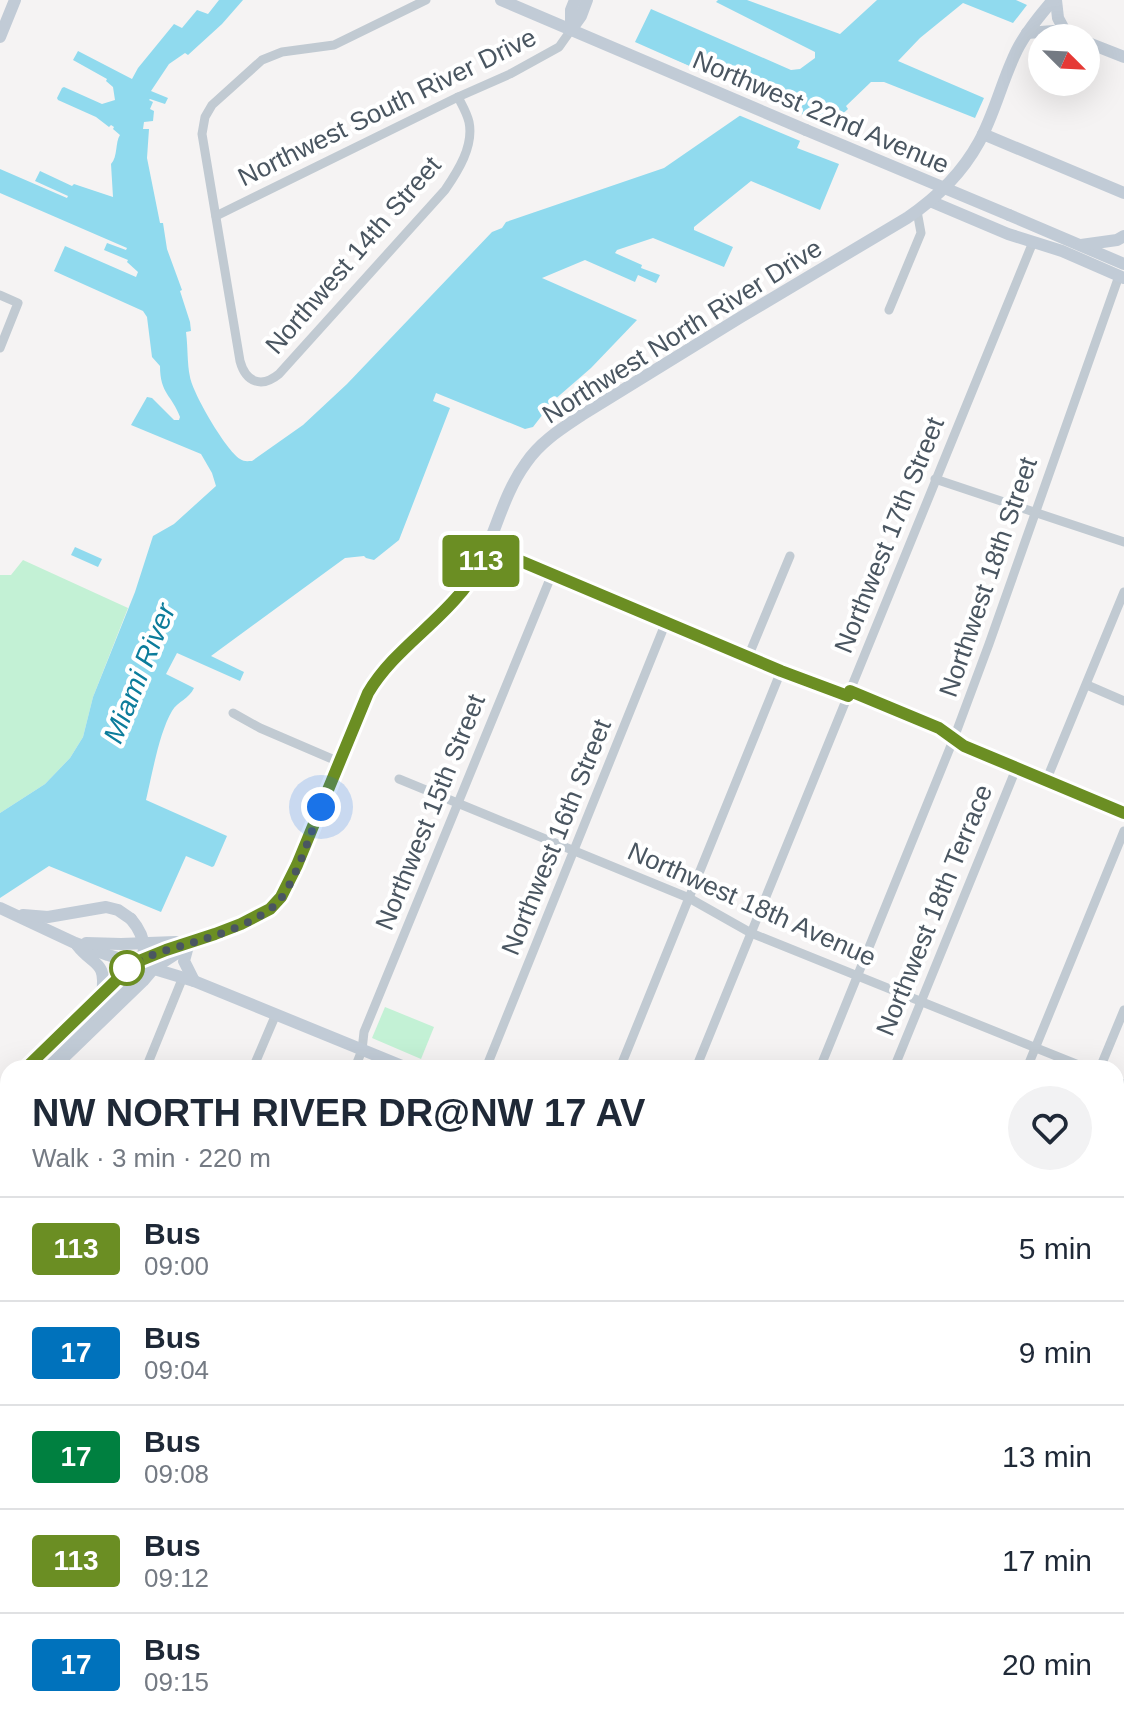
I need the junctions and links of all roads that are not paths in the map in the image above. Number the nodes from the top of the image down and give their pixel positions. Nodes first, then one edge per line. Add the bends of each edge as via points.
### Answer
1 (426, 0) edge
2 (501, 0) edge
3 (575, 0) edge
4 (587, 0) edge
5 (1054, 0) edge
6 (9, 3) edge
7 (1062, 24) edge
8 (571, 30) junction
9 (1027, 33) joint
10 (0, 37) edge
11 (1100, 48) edge
12 (1124, 57) edge
13 (458, 97) junction
14 (983, 134) junction
15 (1124, 193) edge
16 (930, 201) junction
17 (917, 211) junction
18 (216, 216) junction
19 (1124, 236) edge
20 (1033, 242) junction
21 (1079, 245) junction
22 (1122, 273) edge
23 (0, 295) edge
24 (889, 310) dead end
25 (0, 348) edge
26 (935, 479) junction
27 (1035, 512) junction
28 (1124, 542) edge
29 (487, 547) junction
30 (790, 556) dead end
31 (552, 574) junction
32 (1124, 592) edge
33 (666, 622) junction
34 (748, 657) junction
35 (781, 671) junction
36 (1087, 685) junction
37 (849, 694) junction
38 (1124, 701) edge
39 (233, 713) dead end
40 (954, 738) junction
41 (339, 762) junction
42 (1016, 769) junction
43 (399, 779) dead end
44 (1046, 781) junction
45 (457, 803) junction
46 (1124, 813) edge
47 (1124, 831) edge
48 (574, 851) junction
49 (689, 898) junction
50 (5, 910) edge
51 (751, 933) junction
52 (75, 943) junction
53 (193, 944) junction
54 (134, 963) junction
55 (154, 968) junction
56 (858, 976) junction
57 (188, 979) junction
58 (102, 994) junction
59 (921, 1000) junction
60 (1124, 1010) edge
61 (276, 1014) junction
62 (1036, 1047) junction
63 (362, 1050) junction
64 (34, 1060) edge
65 (48, 1060) edge
66 (61, 1060) edge
67 (150, 1060) edge
68 (256, 1060) edge
69 (358, 1060) edge
70 (387, 1060) edge
71 (489, 1060) edge
72 (623, 1060) edge
73 (699, 1060) edge
74 (823, 1060) edge
75 (897, 1060) edge
76 (1030, 1060) edge
77 (1067, 1060) edge
78 (1103, 1060) edge

1 - 18 street via 334,45 270,55 218,98 205,117 202,134
2 - 8 main road, Northwest 22nd Avenue
3 - 8 main road
4 - 8 main road
5 - 7 main road
5 - 9 main road, Northwest North River Drive
6 - 10 main road
8 - 13 street, Northwest South River Drive via 554,50
8 - 21 main road, Northwest 22nd Avenue, bridge
9 - 14 main road, Northwest North River Drive
11 - 12 main road
13 - 18 street, Northwest South River Drive
13 - 18 street, Northwest 14th Street via 470,135 445,190 269,382 245,374 240,361
14 - 15 main road
14 - 16 main road, Northwest North River Drive via 970,157
16 - 17 main road, Northwest North River Drive
16 - 20 main road
17 - 24 street via 921,234
17 - 29 main road, Northwest North River Drive via 556,433 522,469
19 - 21 main road
20 - 22 main road
20 - 26 street, Northwest 17th Street
21 - 22 main road, Northwest 22nd Avenue
22 - 27 street, Northwest 18th Street
23 - 25 street via 18,303
26 - 27 street
26 - 37 street, Northwest 17th Street
27 - 28 street
27 - 40 street, Northwest 18th Street
29 - 31 street
29 - 41 main road, Northwest North River Drive via 456,599 378,676
30 - 34 street
31 - 33 street
31 - 45 street, Northwest 15th Street
32 - 36 street
33 - 34 street
33 - 48 street, Northwest 16th Street
34 - 35 street
35 - 37 street
35 - 49 street
36 - 38 street
36 - 44 street
37 - 40 street
37 - 51 street, Northwest 17th Street
39 - 41 street
40 - 42 street
40 - 56 street, Northwest 18th Street
41 - 53 main road, Northwest North River Drive via 276,904
42 - 44 street
42 - 59 street, Northwest 18th Terrace
43 - 45 street, Northwest 18th Avenue
44 - 46 street
45 - 48 street, Northwest 18th Avenue
45 - 63 street, Northwest 15th Street via 364,1032
47 - 62 street
48 - 49 street, Northwest 18th Avenue
48 - 71 street, Northwest 16th Street
49 - 51 street, Northwest 18th Avenue
49 - 72 street
50 - 52 main road
50 - 65 main road, bridge via 48,917 106,907 131,919 143,937 145,951 136,974
51 - 56 street, Northwest 18th Avenue
51 - 73 street, Northwest 17th Street
52 - 53 main road
52 - 54 main road
52 - 58 main road via 101,967
53 - 54 main road, Northwest North River Drive
53 - 55 main road, Northwest North River Drive
53 - 57 main road via 184,961
54 - 55 main road
54 - 58 main road, Northwest North River Drive
55 - 57 main road
55 - 66 main road, Northwest North River Drive
56 - 59 street, Northwest 18th Avenue
56 - 74 street, Northwest 18th Street
57 - 61 main road
57 - 67 street
58 - 64 main road, Northwest North River Drive
59 - 62 street, Northwest 18th Avenue
59 - 75 street, Northwest 18th Terrace
60 - 78 street
61 - 63 main road
61 - 68 street
62 - 76 street
62 - 77 street, Northwest 18th Avenue
63 - 69 street, Northwest 15th Street
63 - 70 main road

